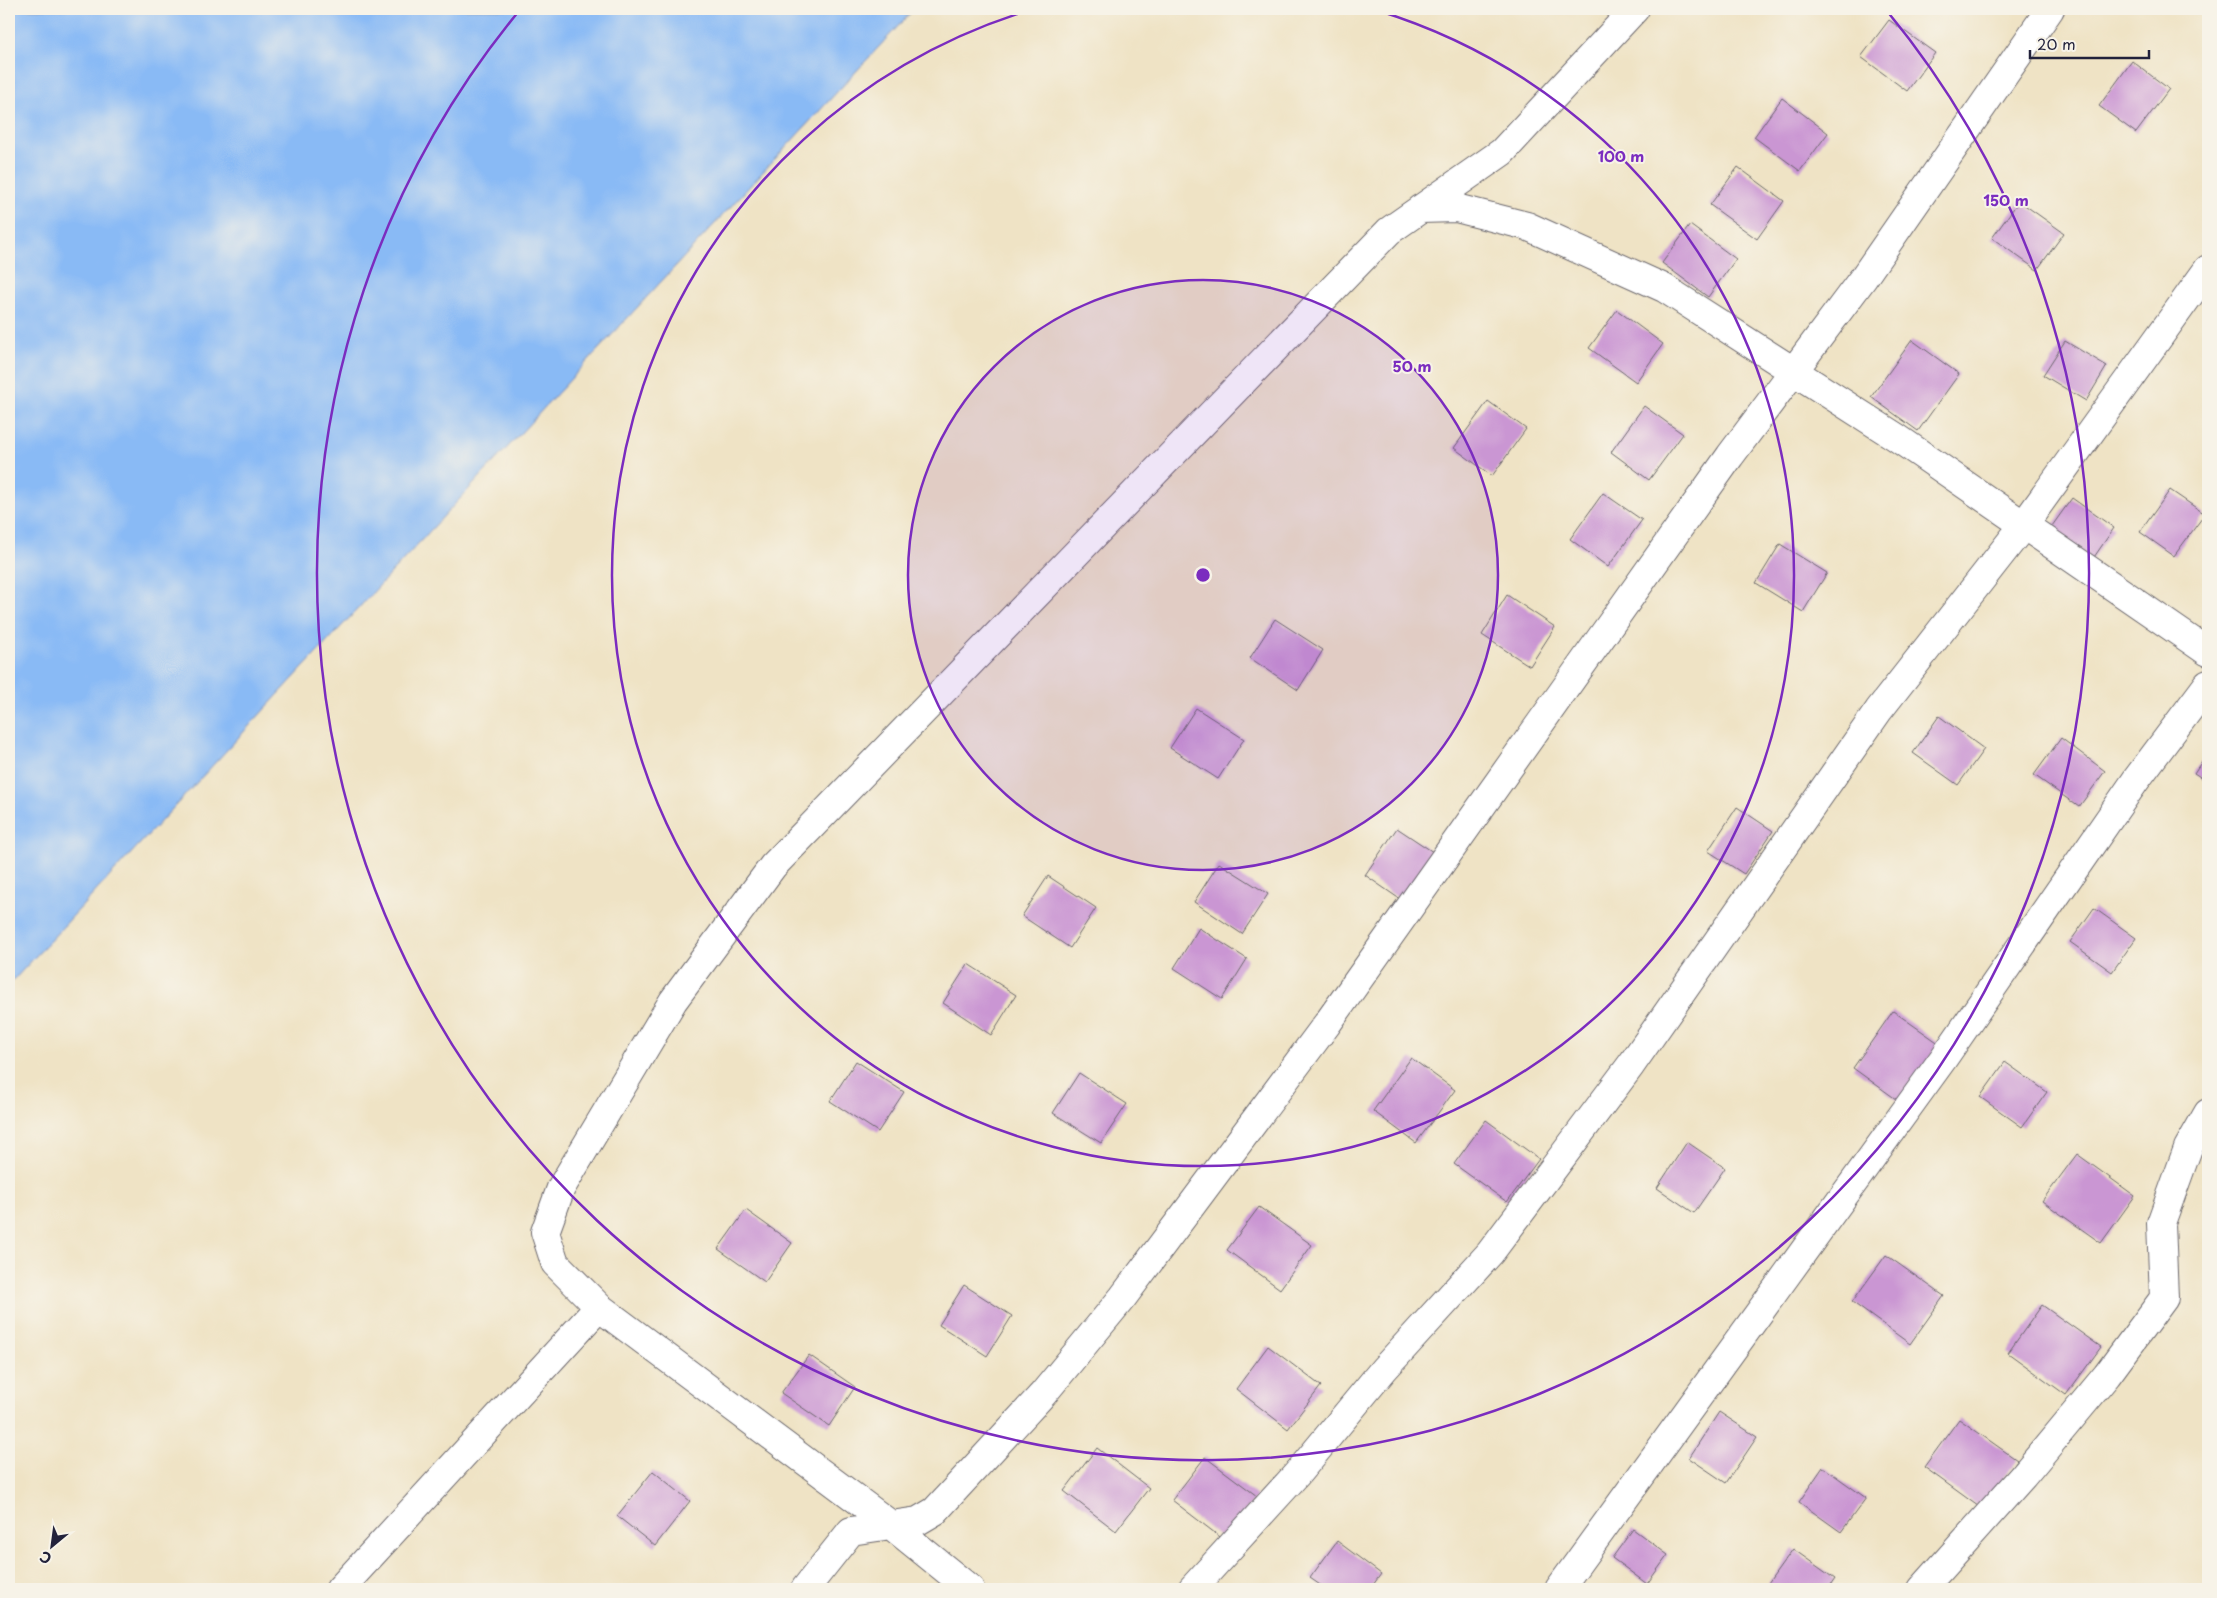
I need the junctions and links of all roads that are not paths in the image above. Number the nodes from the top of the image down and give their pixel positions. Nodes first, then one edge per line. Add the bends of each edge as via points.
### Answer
1 (1635, 9) edge
2 (2050, 9) edge
3 (1420, 209) junction
4 (2208, 269) edge
5 (1794, 371) junction
6 (2024, 526) junction
7 (2208, 652) edge
8 (2208, 684) edge
9 (2208, 1113) edge
10 (599, 1307) junction
11 (891, 1525) junction
12 (340, 1589) edge
13 (806, 1589) edge
14 (970, 1589) edge
15 (1192, 1589) edge
16 (1559, 1589) edge
17 (1922, 1589) edge

1 - 3 street via 1502,152
2 - 5 street via 1864,277
3 - 5 street via 1456,208 1527,226 1595,255 1664,288
3 - 10 street via 1389,231 768,874 673,1001 561,1188 545,1232 555,1263
4 - 6 street
5 - 6 street via 1896,436
5 - 11 street via 1724,464 1327,1024 1123,1297 1043,1394 935,1510 918,1521
6 - 7 street
6 - 15 street via 1879,710 1631,1065 1490,1253
8 - 16 street via 2136,780 1943,1059
9 - 17 street via 2188,1148 2161,1223 2164,1298 2107,1375 2029,1469
10 - 11 street
10 - 12 street
11 - 13 street via 851,1531
11 - 14 street

